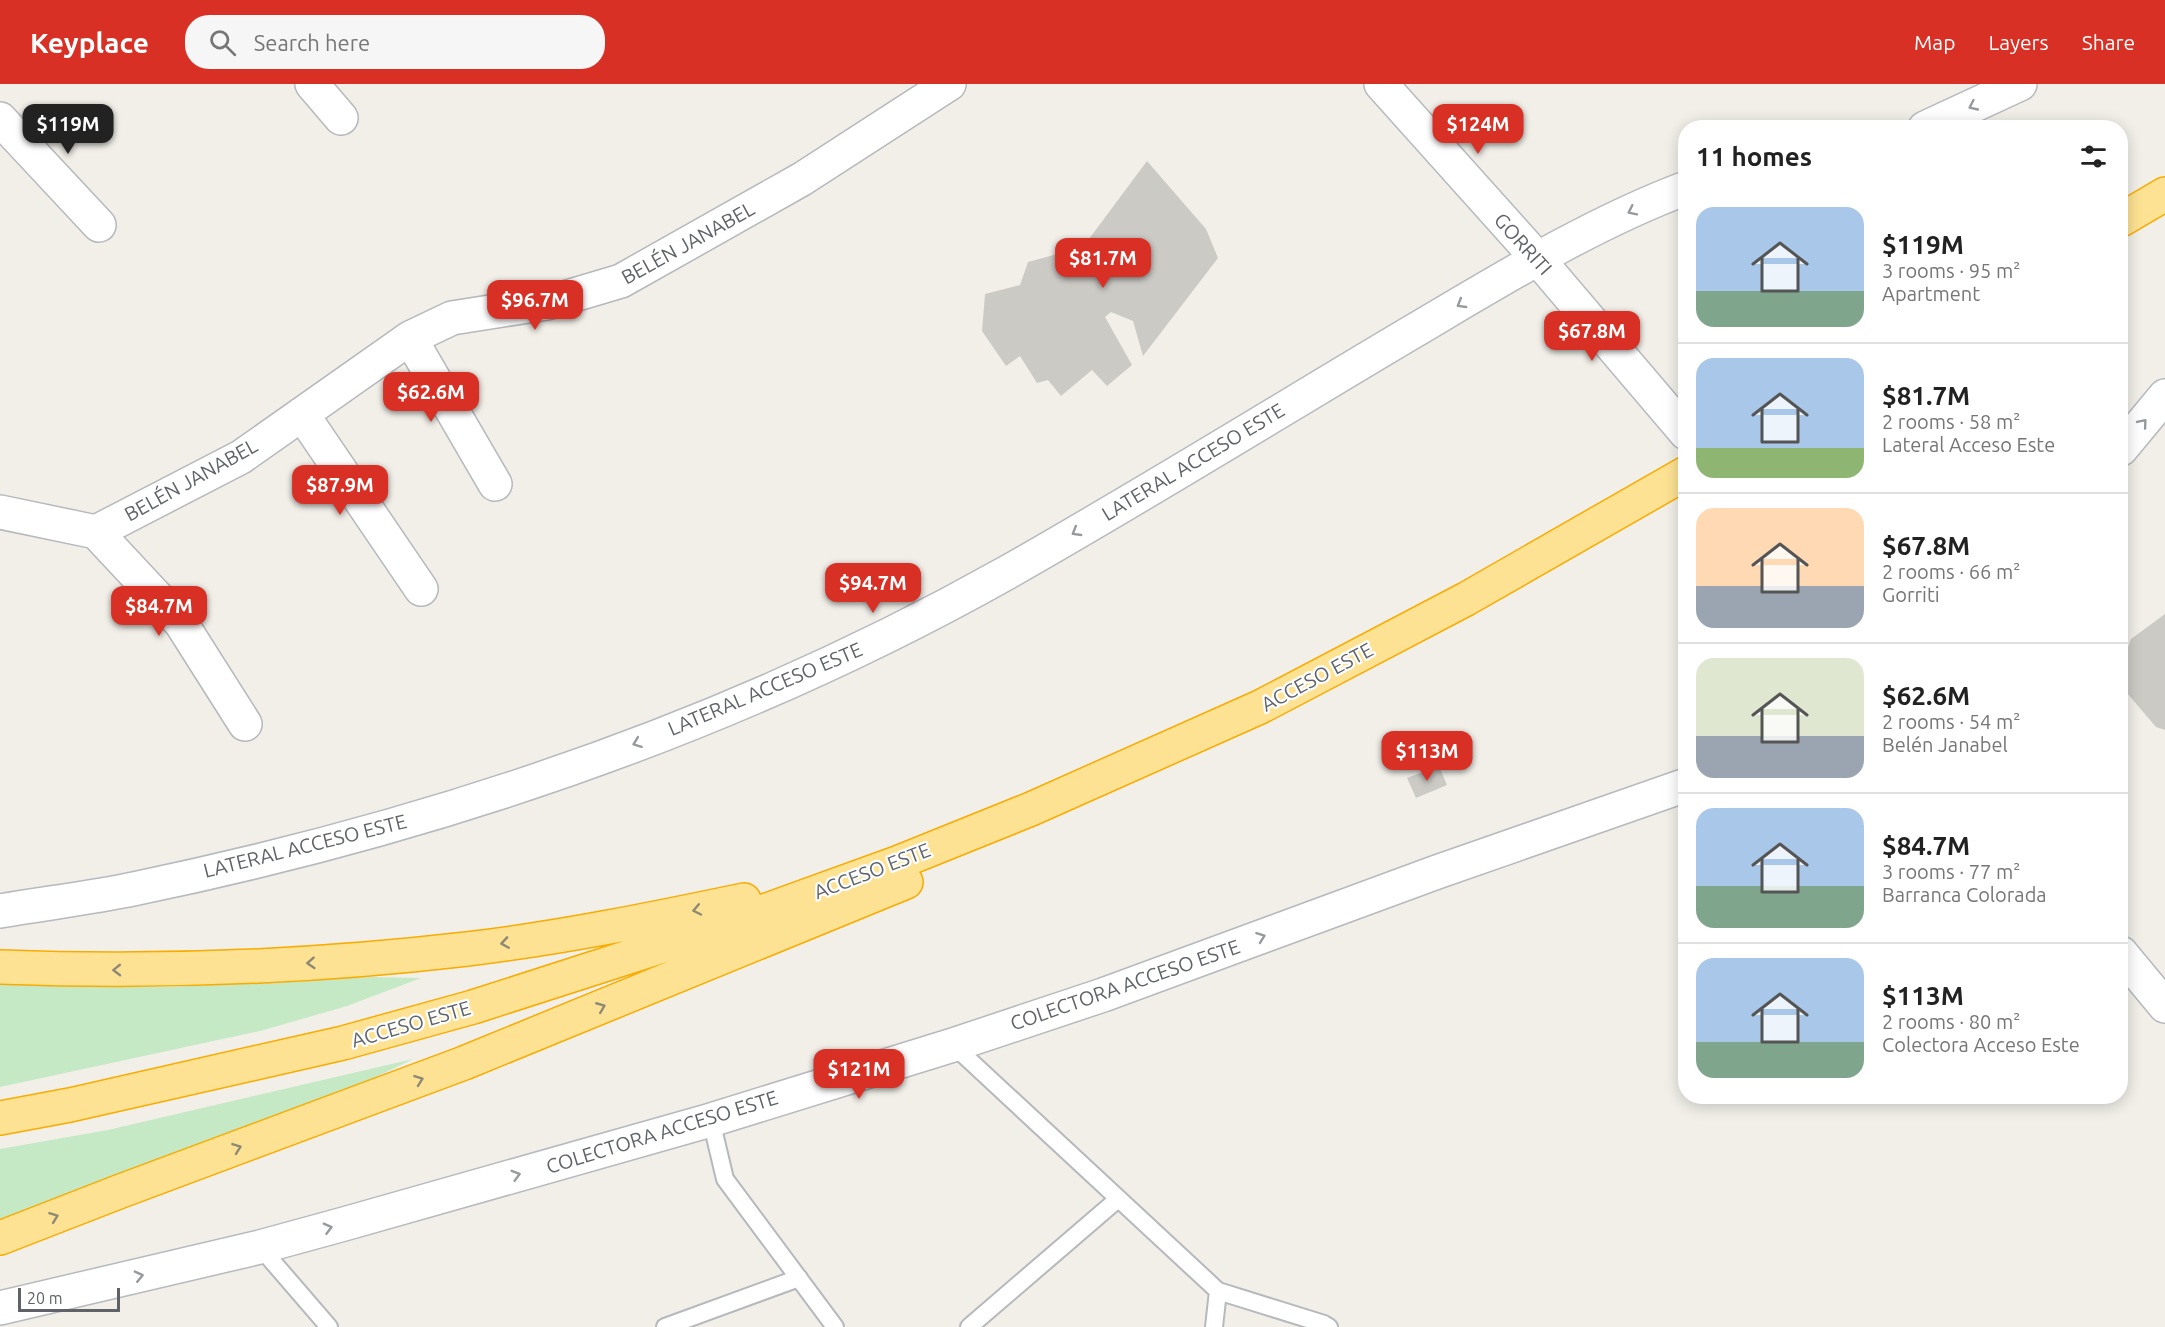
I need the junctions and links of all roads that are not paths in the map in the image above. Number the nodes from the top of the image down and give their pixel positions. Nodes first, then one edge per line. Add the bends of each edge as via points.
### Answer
1 (312, 84) edge
2 (949, 84) edge
3 (1381, 84) edge
4 (2020, 84) edge
5 (341, 118) dead end
6 (0, 119) edge
7 (1942, 120) edge
8 (1678, 191) edge
9 (2165, 194) edge
10 (2128, 216) edge
11 (99, 225) dead end
12 (1537, 258) junction
13 (410, 338) junction
14 (2165, 396) edge
15 (302, 414) junction
16 (1678, 424) edge
17 (2128, 441) edge
18 (1678, 478) edge
19 (495, 484) dead end
20 (0, 512) edge
21 (96, 532) junction
22 (421, 589) dead end
23 (245, 724) dead end
24 (1156, 753) junction
25 (1678, 788) edge
26 (897, 862) junction
27 (0, 911) edge
28 (2128, 961) edge
29 (0, 967) edge
30 (2165, 1006) edge
31 (953, 1045) junction
32 (0, 1118) edge
33 (711, 1120) junction
34 (1118, 1199) junction
35 (0, 1238) edge
36 (260, 1246) junction
37 (799, 1278) junction
38 (1218, 1292) junction
39 (0, 1308) edge
40 (329, 1327) edge
41 (665, 1327) edge
42 (835, 1327) edge
43 (969, 1327) edge
44 (1214, 1327) edge
45 (1329, 1327) edge

1 - 5 street
2 - 13 street, BELÉN JANABEL via 802,179 621,281 547,303 452,318
3 - 12 street, GORRITI
4 -> 7 street
6 - 11 street
8 -> 12 street, LATERAL ACCESO ESTE
9 - 10 highway
12 - 16 street, GORRITI
12 -> 27 street, LATERAL ACCESO ESTE via 1007,572 894,632 710,716 482,799 327,843 135,889
13 - 15 street, BELÉN JANABEL
13 - 19 street
17 -> 14 street
15 - 21 street, BELÉN JANABEL via 241,457
15 - 22 street
18 - 24 highway, ACCESO ESTE via 1466,599 1260,707
20 - 21 street
21 - 23 street via 181,623
24 - 26 highway, ACCESO ESTE via 1031,810
35 -> 24 highway via 465,1063 927,873 1028,825
31 -> 25 street, COLECTORA ACCESO ESTE via 1103,995
26 -> 29 highway via 773,895 468,949 225,969
26 - 32 highway, ACCESO ESTE via 706,932 473,1007 332,1046
28 - 30 street
31 - 33 street, COLECTORA ACCESO ESTE
31 - 34 lane
36 -> 33 street, COLECTORA ACCESO ESTE
33 - 37 lane via 725,1179
34 - 38 lane
34 - 43 lane
39 -> 36 street, COLECTORA ACCESO ESTE
36 - 40 lane
37 - 41 lane
37 - 42 lane
38 - 44 lane
38 - 45 lane

